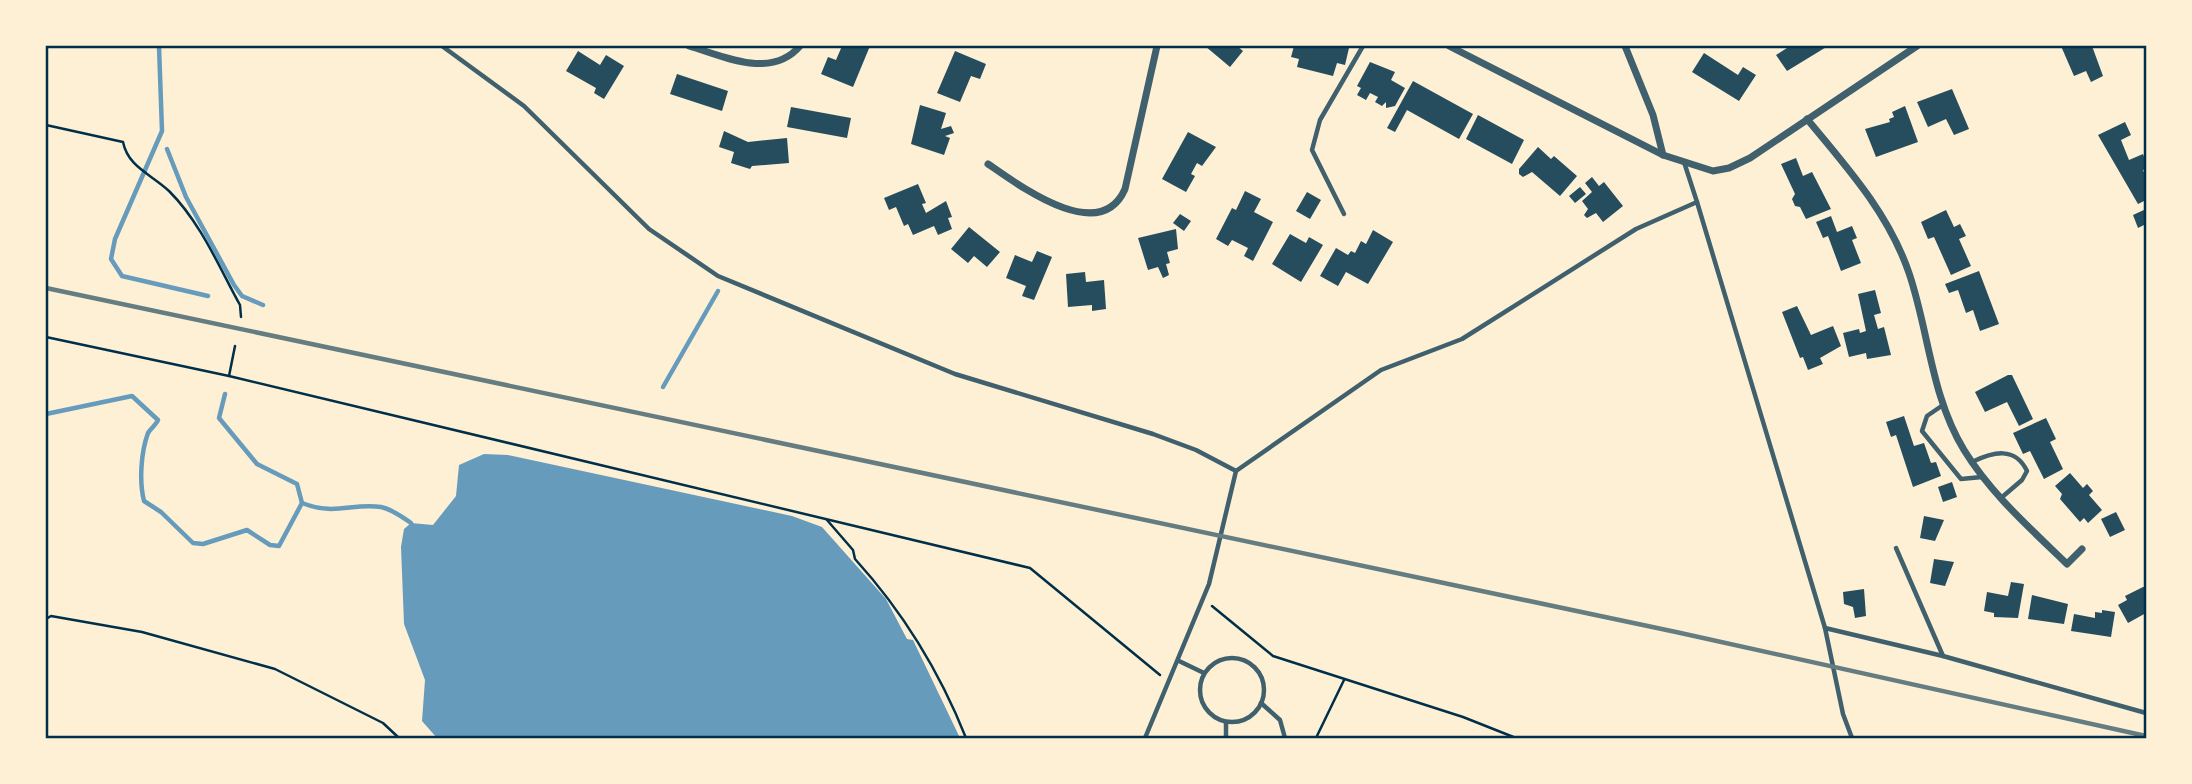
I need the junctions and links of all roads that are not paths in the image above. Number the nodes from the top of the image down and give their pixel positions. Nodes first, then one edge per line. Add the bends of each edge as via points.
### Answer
1 (442, 46) edge
2 (689, 46) edge
3 (800, 46) edge
4 (1157, 46) edge
5 (1363, 46) edge
6 (1449, 46) edge
7 (1625, 46) edge
8 (1917, 46) edge
9 (1807, 119) junction
10 (1664, 155) junction
11 (1684, 162) junction
12 (988, 164) dead end
13 (1697, 202) junction
14 (1344, 214) dead end
15 (1943, 405) junction
16 (1972, 462) junction
17 (1236, 471) junction
18 (1983, 477) junction
19 (2001, 498) junction
20 (1896, 548) dead end
21 (2081, 549) dead end
22 (1825, 628) junction
23 (1943, 656) junction
24 (1179, 661) junction
25 (1204, 673) junction
26 (1261, 704) junction
27 (2147, 713) edge
28 (1226, 722) junction
29 (1144, 738) edge
30 (1226, 738) edge
31 (1285, 738) edge
32 (1852, 738) edge

1 - 17 lane via 524,106 649,229 718,276 955,374 1153,435
2 - 3 street via 755,65 784,58
4 - 12 street via 1125,188 1120,202 1110,209 1097,212 1040,200
5 - 14 lane via 1320,120 1312,150
6 - 10 street
7 - 10 street
8 - 9 street
9 - 11 street via 1729,169 1713,171
9 - 15 street via 1866,192 1902,256
10 - 11 street
11 - 13 lane
13 - 17 lane via 1636,229 1462,339 1381,370
13 - 22 lane
15 - 16 street
15 - 18 lane via 1927,415 1922,431 1961,479
16 - 18 street
16 - 19 lane via 1998,452 2024,464 2027,471 2022,480
17 - 24 lane via 1209,584
18 - 19 street
19 - 21 street via 2067,564
20 - 23 lane
22 - 23 lane
22 - 32 lane
23 - 27 lane
24 - 25 lane
24 - 29 lane
25 - 26 lane via 1220,659 1231,657 1252,664 1264,682
25 - 28 lane via 1202,703
26 - 28 lane via 1246,719
26 - 31 lane via 1280,720
28 - 30 lane

